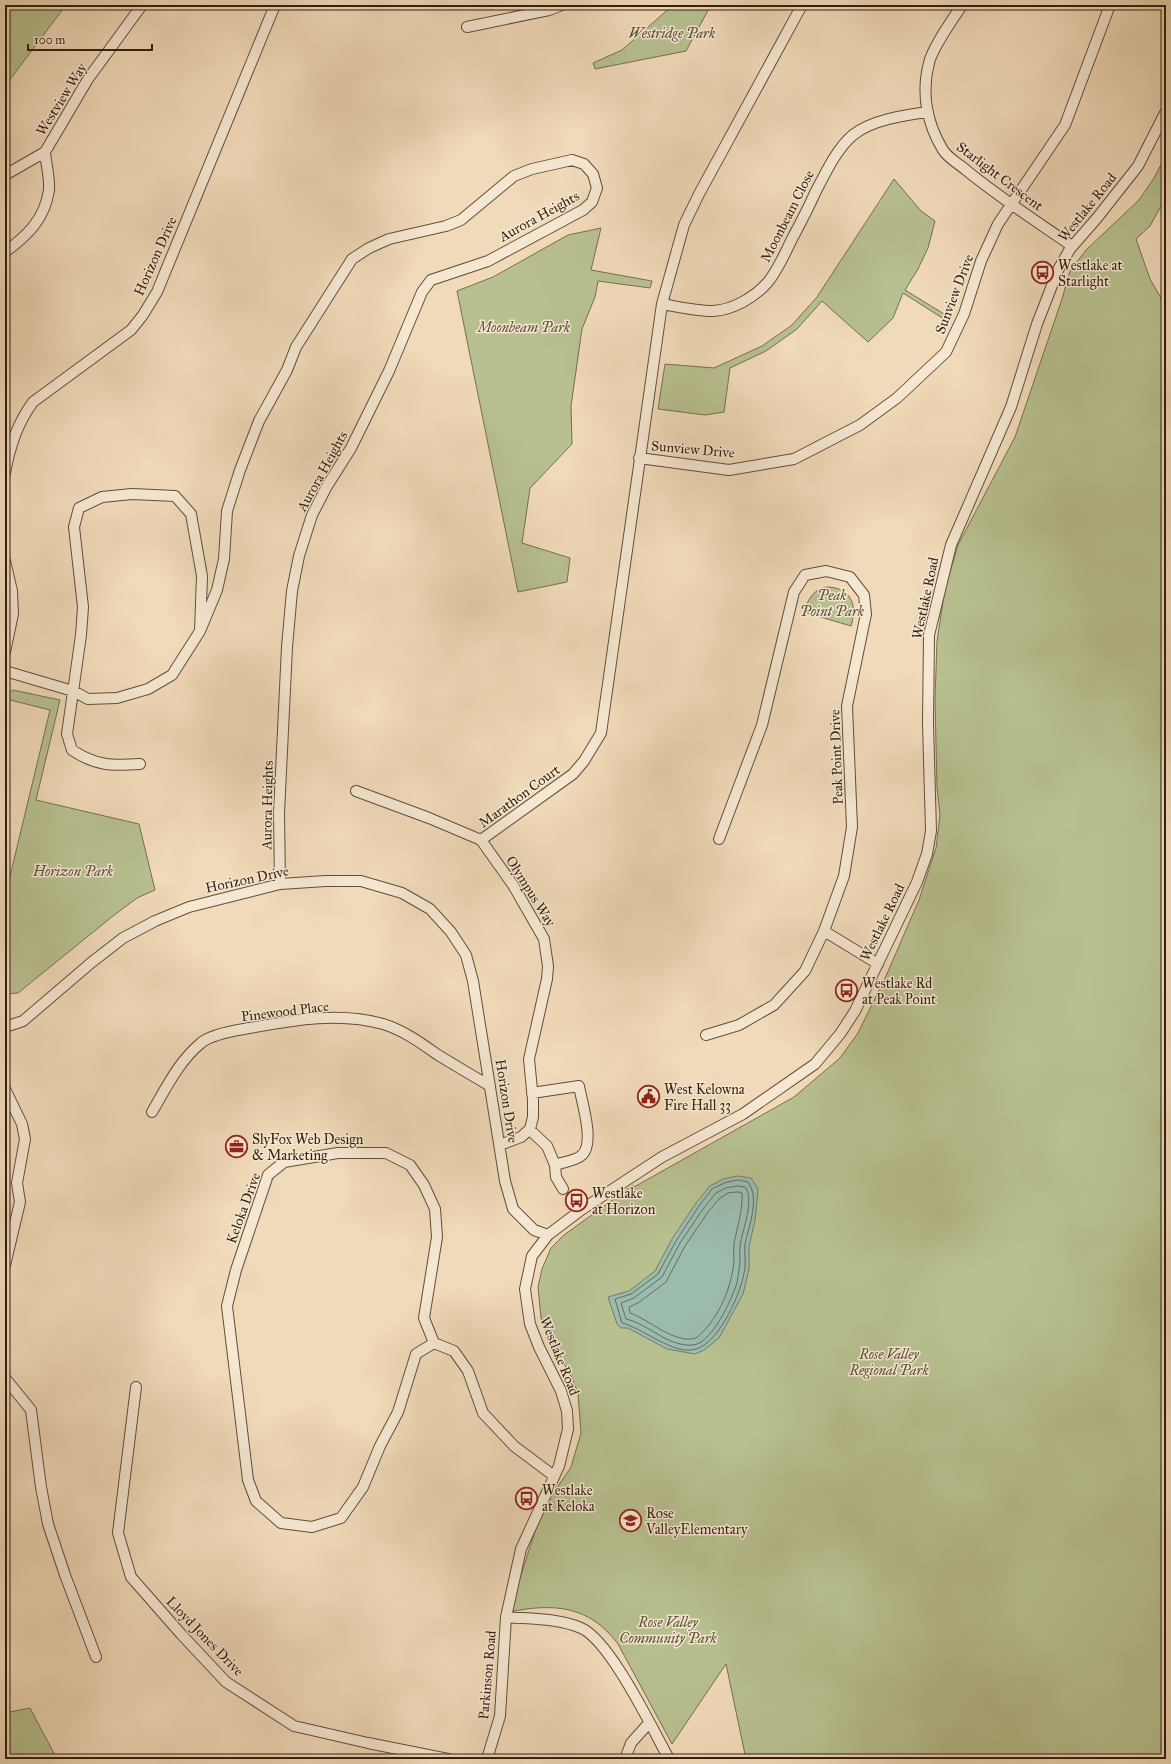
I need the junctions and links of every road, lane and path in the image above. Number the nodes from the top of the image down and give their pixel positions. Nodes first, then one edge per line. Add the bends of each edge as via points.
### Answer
1 (142, 5) edge
2 (275, 5) edge
3 (562, 5) edge
4 (802, 5) edge
5 (962, 5) edge
6 (1110, 5) edge
7 (467, 27) dead end
8 (1166, 111) edge
9 (928, 112) junction
10 (45, 152) junction
11 (5, 175) edge
12 (1011, 204) junction
13 (1072, 246) junction
14 (5, 252) edge
15 (662, 304) junction
16 (639, 458) junction
17 (5, 473) edge
18 (5, 561) edge
19 (200, 632) junction
20 (5, 652) edge
21 (5, 671) edge
22 (73, 691) junction
23 (140, 764) dead end
24 (573, 774) joint
25 (356, 791) dead end
26 (720, 839) dead end
27 (481, 840) junction
28 (280, 884) junction
29 (824, 931) junction
30 (878, 964) junction
31 (5, 1027) edge
32 (706, 1035) dead end
33 (490, 1086) junction
34 (5, 1089) edge
35 (532, 1093) junction
36 (152, 1112) dead end
37 (530, 1130) junction
38 (500, 1145) junction
39 (555, 1165) junction
40 (562, 1189) dead end
41 (548, 1235) junction
42 (5, 1265) edge
43 (434, 1343) junction
44 (5, 1378) edge
45 (136, 1387) dead end
46 (554, 1476) junction
47 (506, 1616) junction
48 (96, 1657) dead end
49 (649, 1723) junction
50 (448, 1759) edge
51 (487, 1759) edge
52 (625, 1759) edge
53 (669, 1759) edge

1 - 10 street, Westview Way via 88,79
2 - 17 street, Horizon Drive via 157,292 131,330 33,402 21,418 8,454
3 - 7 street
4 - 15 street, Sunview Drive via 687,219
5 - 9 street, Starlight Crescent via 929,61 926,82
6 - 12 street, Sunview Drive via 1065,125
8 - 13 street, Westlake Road via 1138,166
9 - 12 street, Starlight Crescent via 931,128 944,152
9 - 15 street, Moonbeam Close via 886,120 853,135 827,169 769,282 751,298 714,311
10 - 11 street, Westview Way
10 - 14 street via 49,189 45,206 32,231
12 - 13 street, Starlight Crescent
12 - 16 street, Sunview Drive via 998,224 981,261 964,314 946,352 897,398 860,425 794,459 729,470
13 - 30 street, Westlake Road via 1058,270 1037,324 1011,407 951,545 928,634 931,831 928,854
15 - 16 street, Sunview Drive
16 - 24 street, Sunview Drive via 601,733
18 - 20 street via 12,591 13,614
19 - 22 street, Aurora Heights via 172,674 148,689 117,698 88,699
19 - 22 street via 202,576 192,514 175,496 132,494 102,497 79,508 74,527 83,607
19 - 28 street, Aurora Heights via 217,590 224,559 227,511 259,421 287,370 296,347 352,259 389,239 461,220 514,176 572,160 584,164 593,174 597,188 592,202 583,210 488,261 431,280 422,292 389,371 351,448 312,515 299,556 288,631 279,812
21 - 22 street, Aurora Heights
22 - 23 street via 67,734 72,750 86,760 115,766
24 - 27 street, Marathon Court
25 - 27 street
26 - 29 street, Peak Point Drive via 762,725 794,592 805,575 826,571 850,577 864,595 866,614 847,706 852,827 844,876
27 - 35 street, Olympus Way via 544,938 547,979 529,1059
28 - 31 street, Horizon Drive via 189,907 155,921 123,938 22,1021
28 - 33 street, Horizon Drive via 361,881 402,893 430,910 451,932 466,955 474,981
29 - 30 street
29 - 32 street, Peak Point Drive via 805,970 774,1005 739,1025
30 - 41 street, Westlake Road via 855,1011 815,1064 743,1114 662,1157
33 - 36 street, Pinewood Place via 409,1036 383,1024 352,1018 316,1018 227,1032 202,1042 187,1057
33 - 38 street, Horizon Drive
34 - 42 street via 22,1124 25,1139 17,1183 20,1202
35 - 37 street, Olympus Way via 533,1117
35 - 39 street via 579,1086 588,1133 587,1147 581,1156
37 - 38 street via 521,1137
37 - 39 street via 547,1146
38 - 41 street, Horizon Drive via 514,1209 534,1230
39 - 40 street via 556,1177
41 - 46 street, Westlake Road via 532,1256 524,1289 530,1324 561,1391 567,1411 568,1429
43 - 43 street, Keloka Drive via 416,1354 398,1412 363,1487 341,1518 312,1526 281,1523 256,1501 248,1480 227,1306 236,1270 268,1175 284,1162 338,1153 386,1153 410,1165 424,1185 435,1209 437,1237 424,1318
43 - 46 street via 454,1351 468,1371 483,1413 514,1446
44 - 48 street via 31,1410 48,1524
45 - 50 street, Lloyd Jones Drive via 118,1534 131,1577 226,1682 294,1726
46 - 47 street, Westlake Road via 521,1549
47 - 49 street via 559,1622 583,1628 603,1646
47 - 51 street, Parkinson Road via 500,1716
49 - 52 street via 632,1743
49 - 53 street

